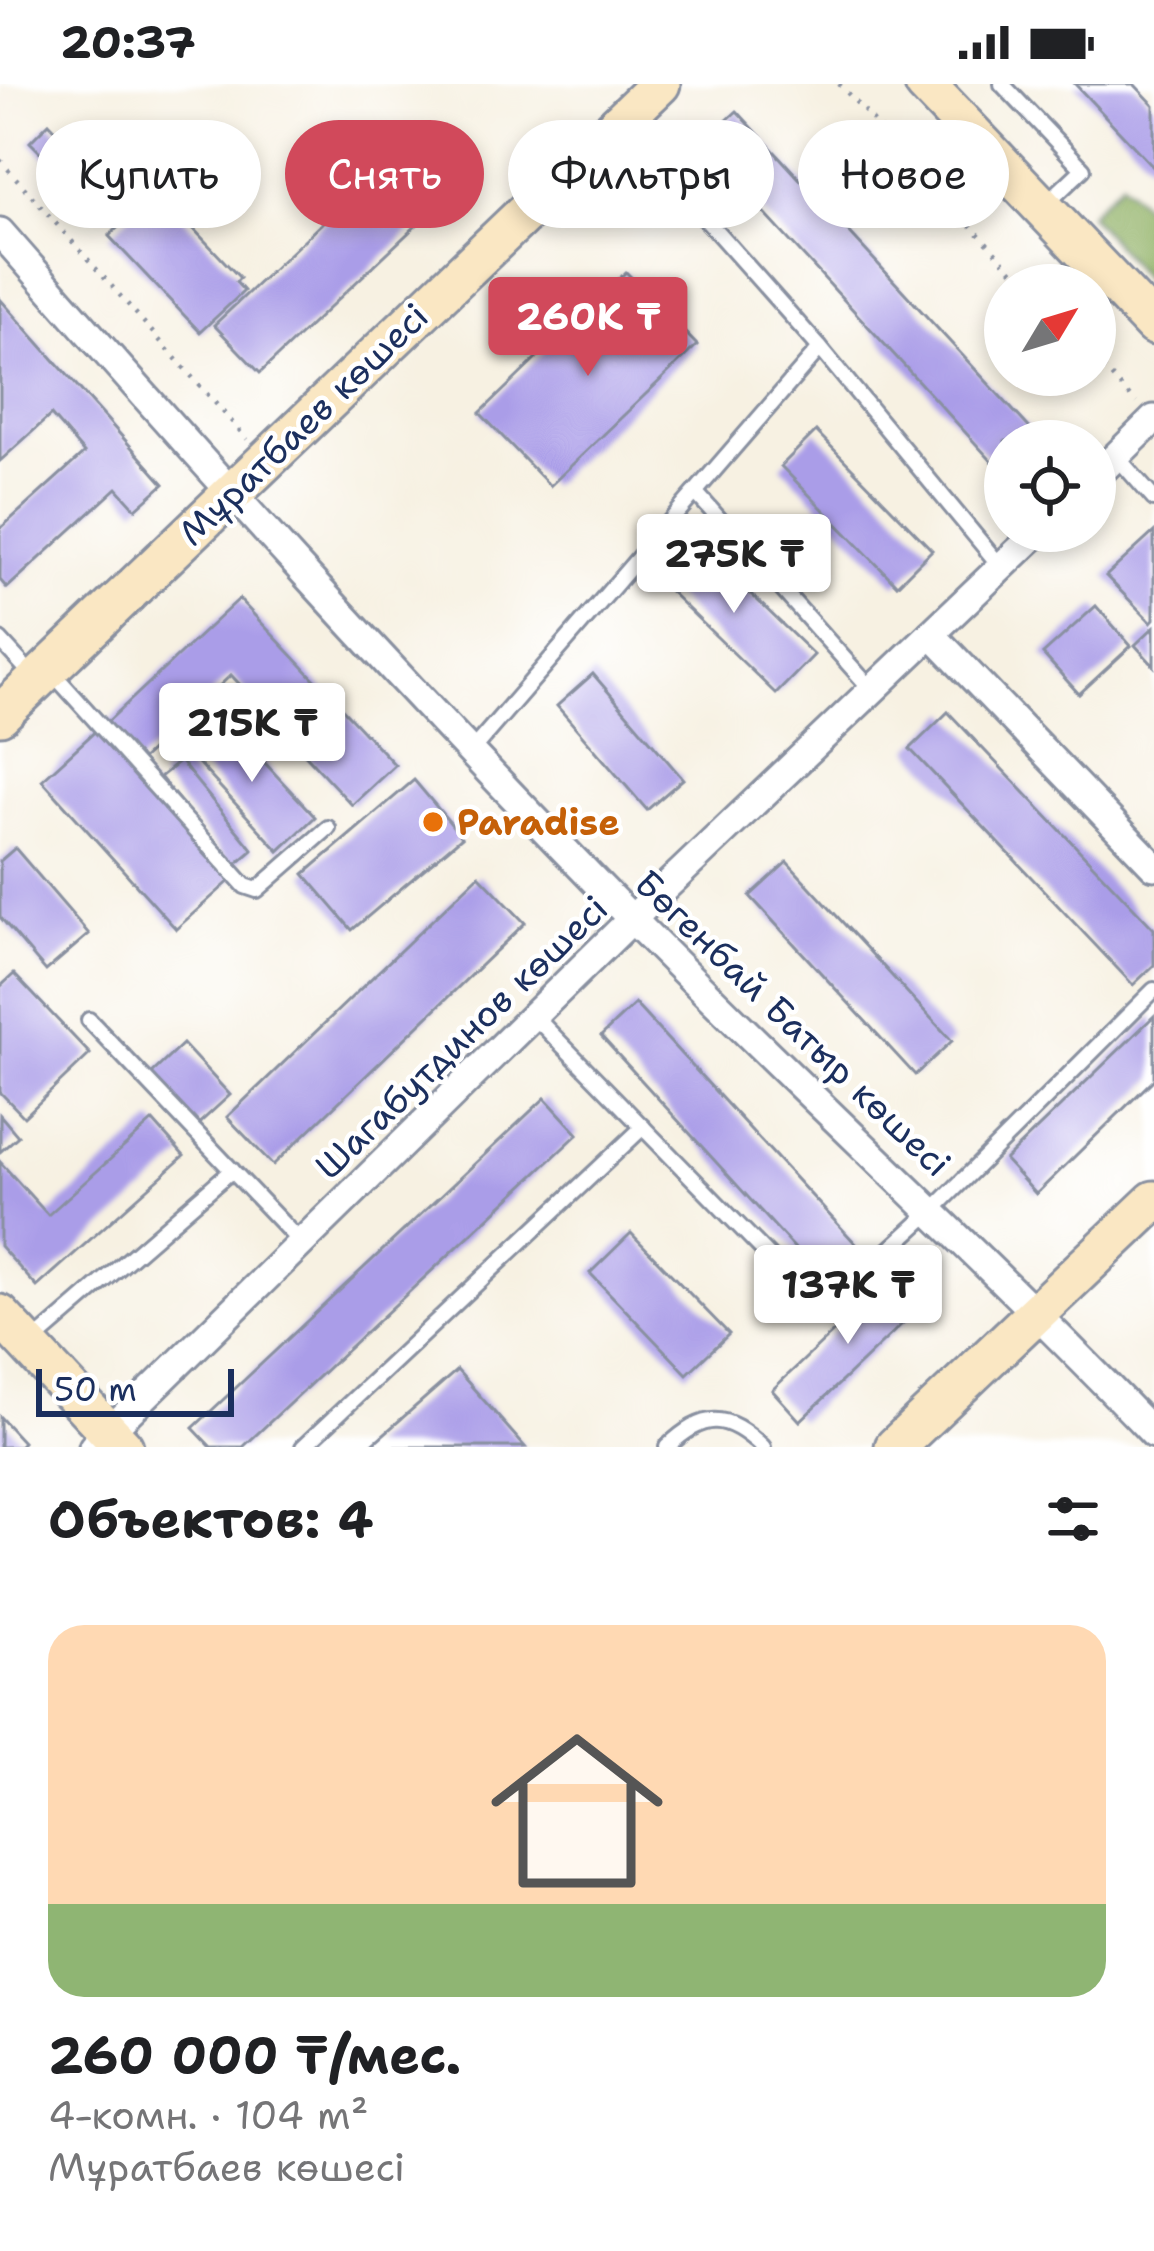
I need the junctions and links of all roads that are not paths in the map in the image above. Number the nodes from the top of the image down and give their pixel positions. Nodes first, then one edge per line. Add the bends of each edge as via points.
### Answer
1 (660, 84) edge
2 (1001, 84) edge
3 (937, 88) edge
4 (622, 120) edge
5 (1042, 208) junction
6 (508, 228) edge
7 (713, 228) edge
8 (0, 232) edge
9 (1154, 326) edge
10 (820, 348) junction
11 (1153, 420) edge
12 (1117, 457) joint
13 (229, 494) junction
14 (696, 494) junction
15 (1154, 499) edge
16 (1017, 552) edge
17 (1001, 567) junction
18 (931, 634) junction
19 (0, 640) edge
20 (43, 674) junction
21 (872, 690) junction
22 (0, 715) edge
23 (472, 750) junction
24 (328, 829) dead end
25 (1154, 866) edge
26 (632, 919) junction
27 (1154, 990) edge
28 (534, 1016) junction
29 (89, 1020) dead end
30 (643, 1127) junction
31 (232, 1170) junction
32 (1154, 1201) edge
33 (933, 1210) junction
34 (302, 1243) junction
35 (1038, 1312) junction
36 (0, 1316) edge
37 (28, 1346) junction
38 (1154, 1434) edge
39 (108, 1442) edge
40 (303, 1447) edge
41 (667, 1447) edge
42 (763, 1447) edge
43 (896, 1447) edge

1 - 4 street, Мұратбаев көшесі
2 - 5 lane via 1083,169
3 - 5 street
5 - 9 street
6 - 13 street, Мұратбаев көшесі
7 - 10 lane
8 - 13 street, Бөгенбай Батыр көшесі
10 - 14 lane
10 - 17 lane
11 - 12 street
12 - 15 lane
13 - 20 street, Мұратбаев көшесі
13 - 23 street, Бөгенбай Батыр көшесі
14 - 21 lane
14 - 23 lane
16 - 17 street, Шагабутдинов көшесі
17 - 18 street, Шагабутдинов көшесі
18 - 21 street, Шагабутдинов көшесі
18 - 25 street
19 - 20 lane
20 - 22 street, Мұратбаев көшесі
20 - 24 lane via 245,886 257,890
21 - 26 street, Шагабутдинов көшесі
23 - 26 street, Бөгенбай Батыр көшесі
26 - 28 street, Шагабутдинов көшесі
26 - 33 street, Бөгенбай Батыр көшесі
27 - 33 lane
28 - 30 lane
28 - 34 street, Шагабутдинов көшесі
29 - 31 lane
30 - 33 lane via 802,1290 821,1299 841,1294
30 - 40 lane
31 - 34 lane
31 - 37 lane
32 - 35 street
33 - 35 street, Бөгенбай Батыр көшесі
34 - 39 street, Шагабутдинов көшесі
35 - 38 street, Бөгенбай Батыр көшесі
35 - 43 street
36 - 37 street
37 - 39 street
41 - 42 lane via 710,1420 740,1426

